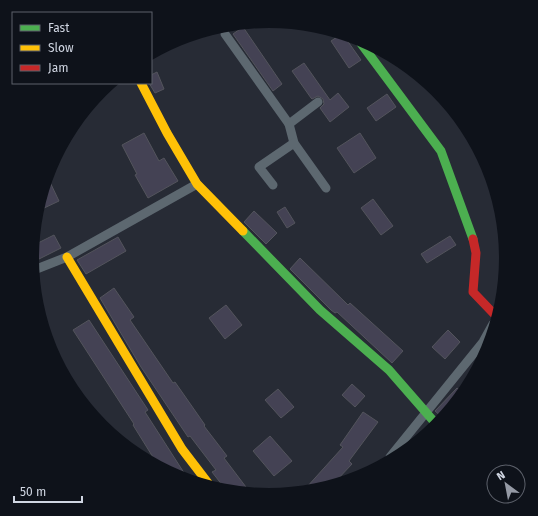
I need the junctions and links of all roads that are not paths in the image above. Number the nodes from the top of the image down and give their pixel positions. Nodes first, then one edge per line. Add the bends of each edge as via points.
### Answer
1 (226, 31) edge
2 (366, 50) edge
3 (142, 84) edge
4 (318, 102) dead end
5 (289, 124) junction
6 (294, 143) junction
7 (197, 184) junction
8 (273, 185) dead end
9 (326, 188) dead end
10 (67, 257) junction
11 (39, 268) edge
12 (492, 312) edge
13 (482, 343) edge
14 (426, 413) junction
15 (433, 420) edge
16 (396, 450) edge
17 (205, 479) edge

1 - 5 street
2 - 12 street via 441,151 476,253 473,292
3 - 7 street
4 - 5 street
5 - 6 street
6 - 8 street via 259,167
6 - 9 street
7 - 10 street
7 - 14 street via 320,310 389,370
10 - 11 street
10 - 17 street via 182,449
13 - 14 street
14 - 15 street
14 - 16 street

